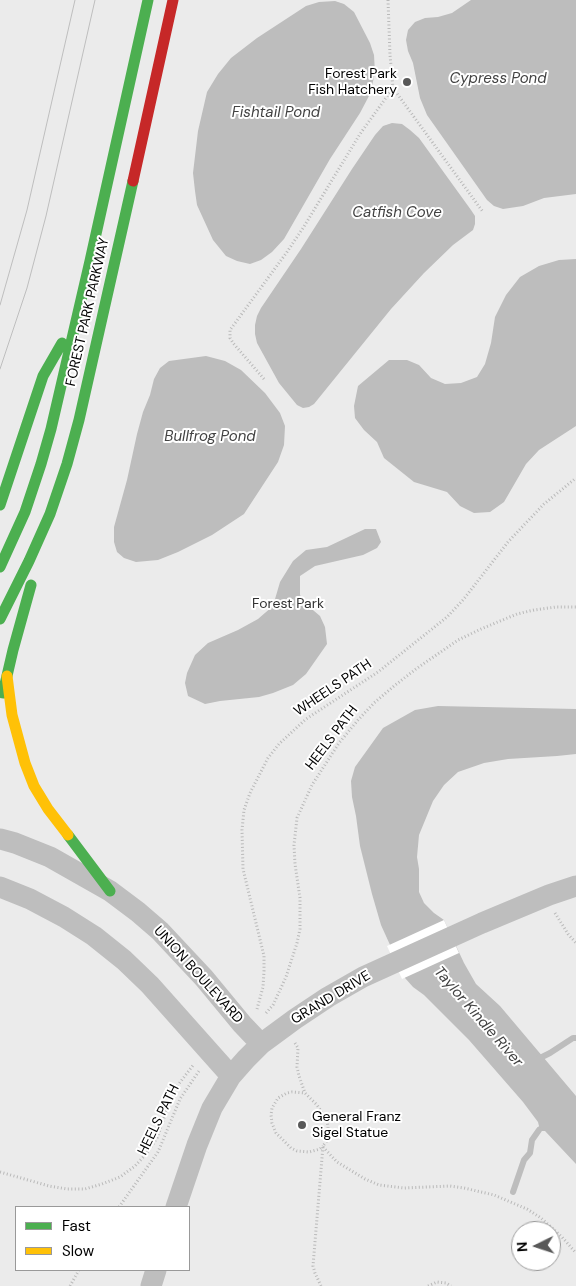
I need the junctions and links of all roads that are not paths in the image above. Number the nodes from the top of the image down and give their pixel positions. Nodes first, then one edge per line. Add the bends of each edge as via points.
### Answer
1 (148, 0) edge
2 (173, 0) edge
3 (77, 315) junction
4 (0, 504) edge
5 (50, 514) junction
6 (0, 567) edge
7 (0, 619) edge
8 (7, 676) junction
9 (0, 707) edge
10 (0, 839) edge
11 (576, 886) edge
12 (0, 887) edge
13 (110, 891) junction
14 (261, 1044) junction
15 (231, 1076) junction
16 (176, 1206) edge
17 (156, 1271) edge
18 (151, 1286) edge

1 - 3 main road, FOREST PARK PARKWAY
2 - 5 main road, FOREST PARK PARKWAY via 79,420
3 - 4 main road via 43,376
3 - 6 main road, FOREST PARK PARKWAY via 41,464 25,512
5 - 7 main road, FOREST PARK PARKWAY
5 - 8 main road
8 - 9 main road
8 - 13 main road via 12,715 34,786
10 - 13 street, UNION BOULEVARD via 50,857
11 - 14 street, GRAND DRIVE via 520,907 363,977
12 - 15 street via 64,917 124,960
13 - 14 street, UNION BOULEVARD via 160,931
14 - 15 street, GRAND DRIVE
15 - 16 street, GRAND DRIVE via 205,1123
17 - 18 street

